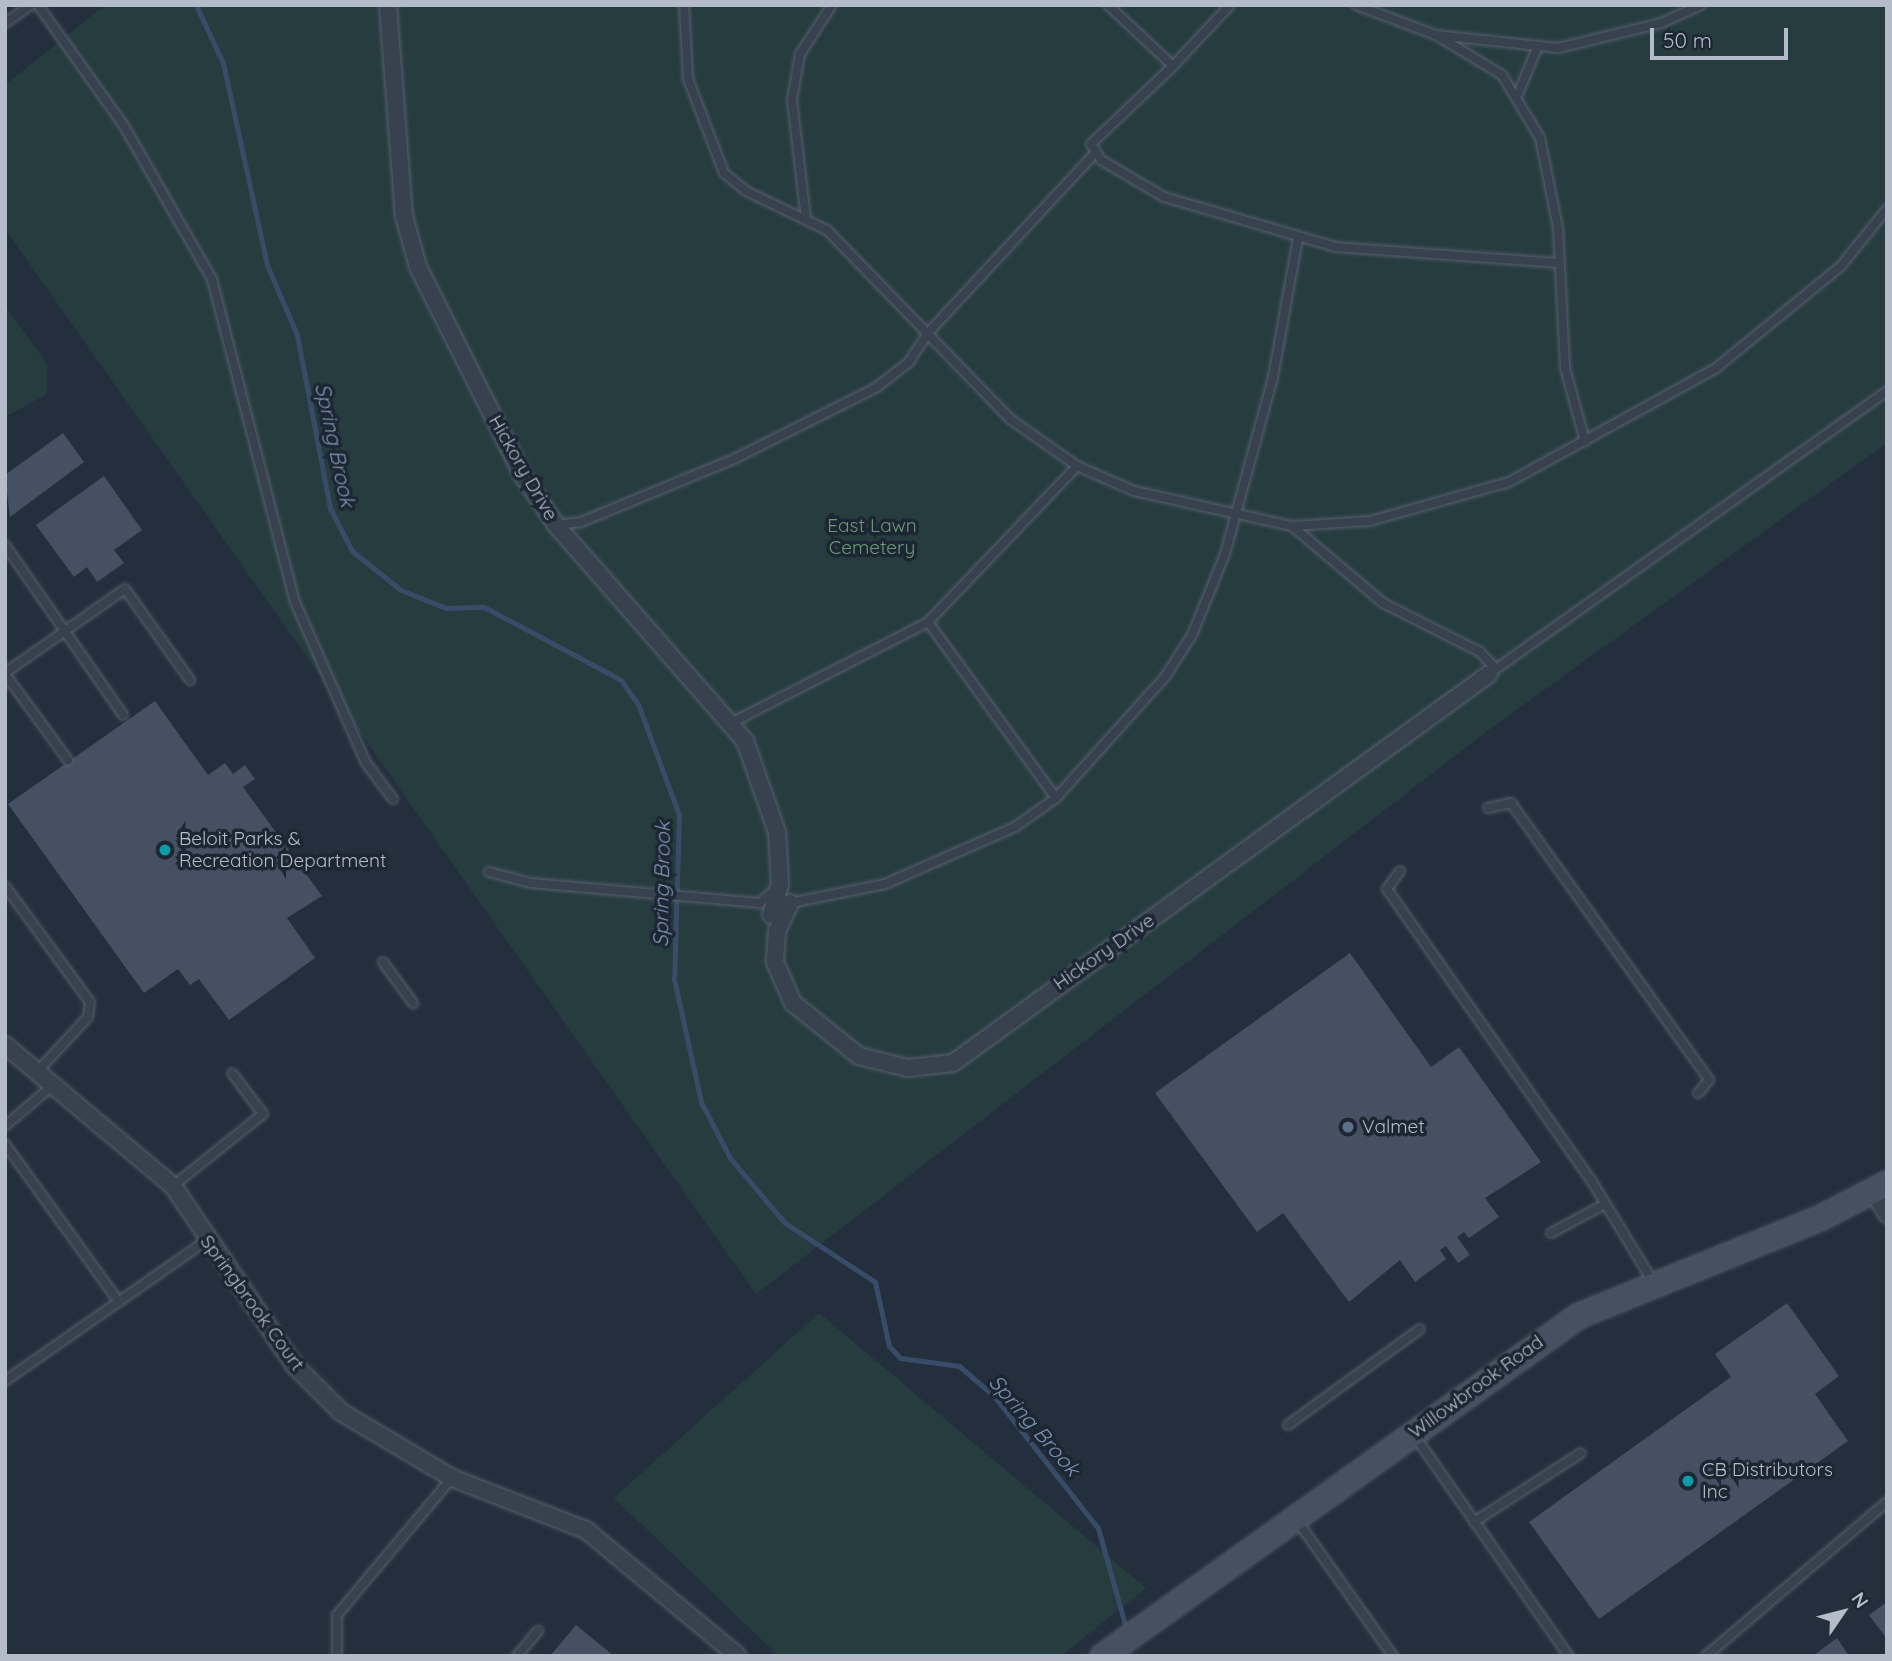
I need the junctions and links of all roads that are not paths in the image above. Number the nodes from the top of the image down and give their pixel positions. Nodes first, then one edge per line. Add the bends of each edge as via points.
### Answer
1 (31, 5) edge
2 (38, 5) edge
3 (388, 5) edge
4 (684, 5) edge
5 (832, 5) edge
6 (1108, 5) edge
7 (1230, 5) edge
8 (1356, 5) edge
9 (1701, 5) edge
10 (5, 23) edge
11 (1436, 35) junction
12 (1538, 46) junction
13 (1172, 66) junction
14 (1518, 94) junction
15 (1096, 152) junction
16 (1887, 209) edge
17 (806, 219) junction
18 (1298, 237) junction
19 (1558, 264) junction
20 (927, 334) junction
21 (1887, 391) edge
22 (1585, 441) junction
23 (1077, 466) junction
24 (1237, 515) junction
25 (556, 525) junction
26 (1292, 526) junction
27 (5, 545) edge
28 (928, 622) junction
29 (65, 631) junction
30 (1493, 671) junction
31 (5, 673) edge
32 (190, 680) dead end
33 (123, 715) dead end
34 (731, 723) junction
35 (68, 760) dead end
36 (1056, 798) junction
37 (393, 799) dead end
38 (1488, 808) dead end
39 (1400, 871) dead end
40 (489, 872) dead end
41 (780, 884) junction
42 (5, 886) edge
43 (790, 903) joint
44 (771, 915) dead end
45 (383, 962) dead end
46 (413, 1003) dead end
47 (5, 1045) edge
48 (36, 1073) junction
49 (232, 1073) dead end
50 (52, 1086) junction
51 (1698, 1093) dead end
52 (5, 1126) edge
53 (5, 1144) edge
54 (173, 1186) junction
55 (1880, 1187) edge
56 (1605, 1204) junction
57 (1887, 1214) edge
58 (1551, 1233) dead end
59 (207, 1240) junction
60 (1653, 1282) junction
61 (118, 1302) junction
62 (1420, 1329) dead end
63 (5, 1381) edge
64 (1288, 1425) dead end
65 (1412, 1433) junction
66 (1581, 1453) dead end
67 (452, 1478) junction
68 (1887, 1502) edge
69 (1294, 1517) junction
70 (1474, 1522) junction
71 (538, 1632) dead end
72 (1105, 1654) edge
73 (337, 1656) edge
74 (517, 1656) edge
75 (738, 1656) edge
76 (1393, 1656) edge
77 (1569, 1656) edge
78 (1706, 1656) edge

1 - 10 lane
2 - 37 lane via 124,126 212,279 295,602 366,763
3 - 25 street, Hickory Drive via 403,203 418,267 523,476
4 - 17 lane via 688,79 724,173 746,191
5 - 17 lane via 800,54 792,100
6 - 13 lane
7 - 13 lane
8 - 11 lane
9 - 12 lane via 1661,23 1558,47
11 - 12 lane
11 - 14 lane via 1502,75
12 - 14 lane
13 - 15 lane via 1091,144
14 - 19 lane via 1540,138 1558,228
15 - 18 lane via 1164,197
15 - 20 lane
16 - 22 lane via 1841,266 1749,344
17 - 20 lane via 827,230
18 - 19 lane via 1336,247
18 - 24 lane via 1273,377
19 - 22 lane via 1565,369
20 - 23 lane via 1010,419
20 - 25 lane via 909,362 840,410 581,522
21 - 30 lane
22 - 26 lane via 1482,494 1370,521
23 - 24 lane via 1134,491
23 - 28 lane
24 - 26 lane
24 - 36 lane via 1192,635 1165,677
25 - 34 street, Hickory Drive
26 - 30 lane via 1384,603 1480,652
27 - 29 lane
28 - 34 lane
28 - 36 lane
29 - 31 lane
29 - 32 lane via 125,589
29 - 33 lane
30 - 43 street, Hickory Drive via 953,1063 908,1068 859,1056 793,1003 775,962 777,931
31 - 35 lane
34 - 41 street, Hickory Drive via 745,741 777,832
36 - 43 lane via 1015,827 938,865 885,884
38 - 51 lane via 1511,803 1709,1080
39 - 56 lane via 1387,889
40 - 41 lane via 531,883 760,903
41 - 44 street, Hickory Drive
42 - 48 lane via 90,1002 88,1017
45 - 46 lane
47 - 48 street, Springbrook Court
48 - 50 street, Springbrook Court
49 - 54 lane via 262,1114
50 - 52 lane
50 - 54 street, Springbrook Court
53 - 61 lane
54 - 59 street, Springbrook Court
55 - 57 street
55 - 60 street, Willowbrook Road
56 - 58 lane
56 - 60 lane
59 - 61 lane
59 - 67 street, Springbrook Court via 316,1388 368,1432
60 - 65 street, Willowbrook Road via 1579,1315
61 - 63 lane
62 - 64 lane
65 - 69 street, Willowbrook Road
65 - 70 lane
66 - 70 lane
67 - 73 lane via 337,1615
67 - 75 street, Springbrook Court via 612,1546
68 - 78 lane
69 - 72 street, Willowbrook Road
69 - 76 lane
70 - 77 lane
71 - 74 lane

